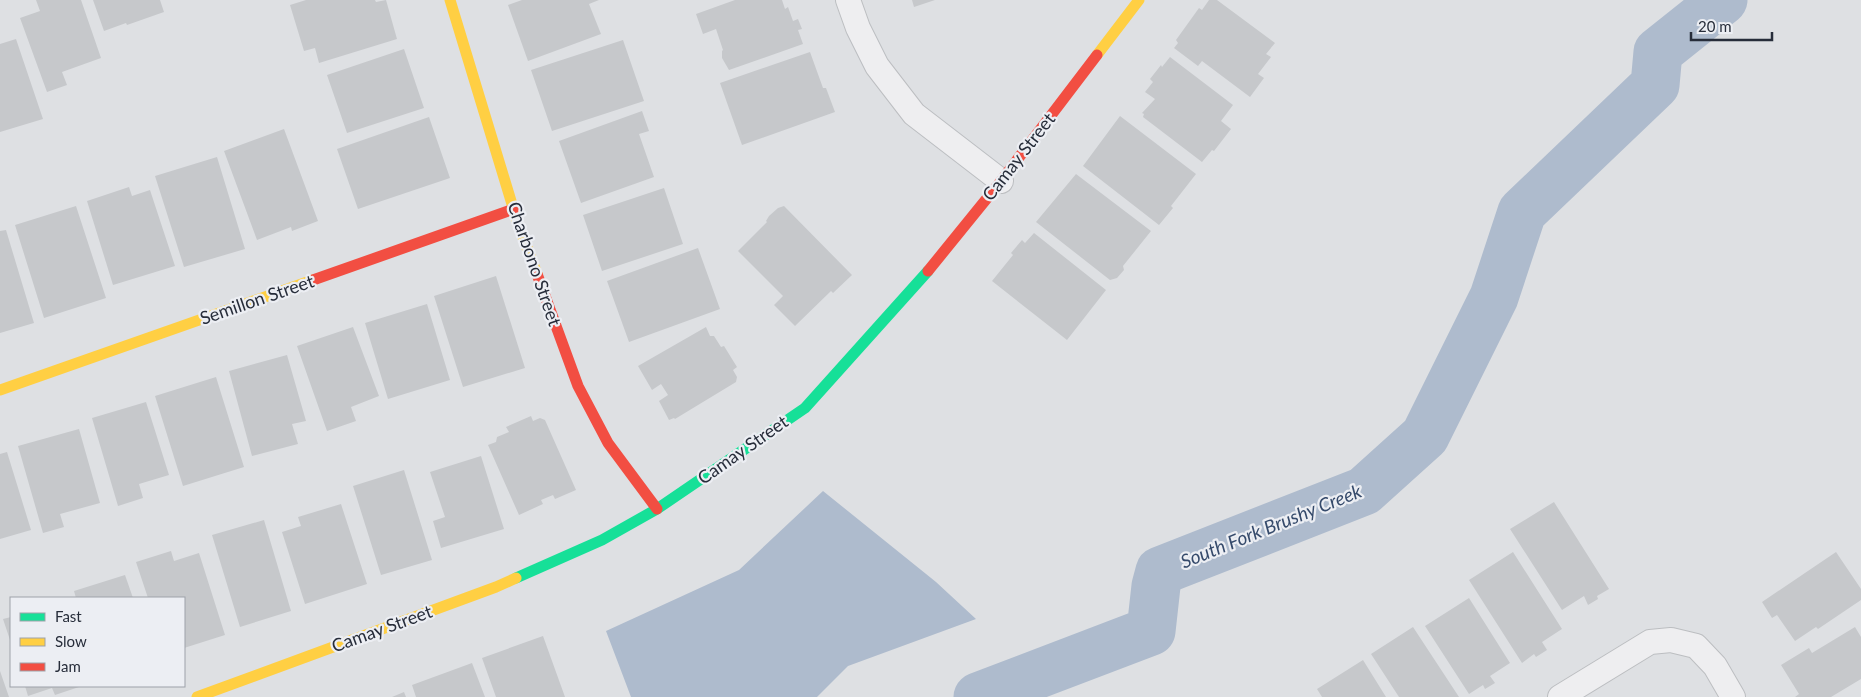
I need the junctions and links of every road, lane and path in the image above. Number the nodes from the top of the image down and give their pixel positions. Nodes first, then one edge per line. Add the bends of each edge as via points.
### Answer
1 (450, 0) edge
2 (848, 0) edge
3 (1139, 0) edge
4 (1001, 181) junction
5 (514, 209) junction
6 (0, 390) edge
7 (657, 509) junction
8 (197, 697) edge
9 (1560, 697) edge
10 (1732, 697) edge

1 - 5 street, Charbono Street
2 - 4 street via 877,66 914,114
3 - 4 street, Camay Street
4 - 7 street, Camay Street via 916,286 805,408
5 - 6 street, Semillon Street
5 - 7 street, Charbono Street via 578,386 608,443
7 - 8 street, Camay Street via 602,540 496,588
9 - 10 street via 1650,642 1671,640 1696,646 1715,666

